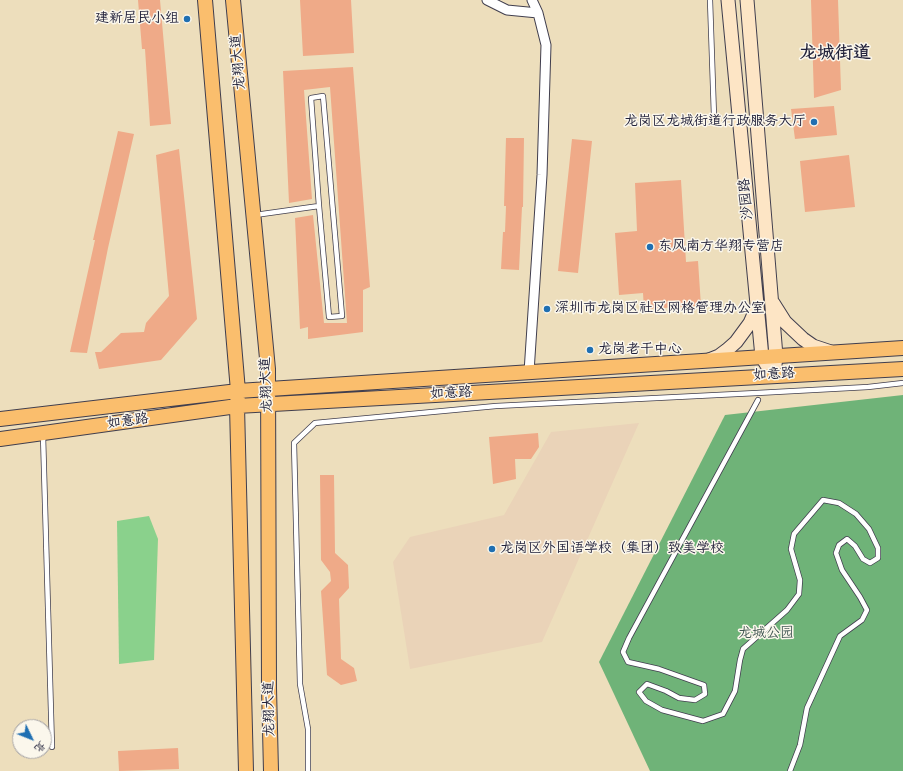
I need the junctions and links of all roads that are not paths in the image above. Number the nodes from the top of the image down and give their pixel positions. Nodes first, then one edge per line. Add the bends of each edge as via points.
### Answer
1 (205, 0) edge
2 (233, 0) edge
3 (487, 0) edge
4 (532, 0) edge
5 (710, 0) edge
6 (728, 0) edge
7 (747, 0) edge
8 (538, 13) junction
9 (714, 116) dead end
10 (319, 206) junction
11 (254, 216) junction
12 (772, 301) junction
13 (757, 305) junction
14 (903, 348) edge
15 (835, 352) junction
16 (769, 356) junction
17 (707, 360) junction
18 (903, 368) edge
19 (529, 372) junction
20 (773, 375) junction
21 (903, 383) edge
22 (268, 389) junction
23 (238, 391) junction
24 (758, 400) dead end
25 (268, 405) junction
26 (237, 406) junction
27 (0, 419) edge
28 (43, 434) junction
29 (0, 438) edge
30 (51, 719) edge
31 (246, 771) edge
32 (271, 771) edge
33 (308, 771) edge
34 (790, 771) edge

1 - 23 main road, 龙翔大道
2 - 11 main road, 龙翔大道
3 - 8 street via 507,10
4 - 8 street
5 - 9 lane
6 - 13 street, 沙园路
7 - 12 street, 沙园路
8 - 19 street via 546,45 542,175
10 - 10 lane via 311,98 323,96 342,316 329,317
10 - 11 lane
11 - 22 main road, 龙翔大道
12 - 15 street via 785,322 803,339 823,350
12 - 16 street, 沙园路
13 - 16 street, 沙园路
13 - 17 street via 750,323 736,342 719,356
14 - 15 main road, 如意路
15 - 16 main road, 如意路
16 - 17 main road, 如意路
16 - 20 street, 沙园路
17 - 19 main road, 如意路
18 - 20 main road, 如意路
19 - 22 main road, 如意路
20 - 25 main road, 如意路
21 - 33 lane via 868,387 496,406 314,423 294,444 300,684 308,729
22 - 23 main road, 如意路
22 - 25 main road, 龙翔大道
23 - 26 main road, 龙翔大道
23 - 27 main road, 如意路
24 - 34 lane via 629,638 624,652 628,662 660,669 704,685 705,694 695,700 678,698 647,684 639,692 646,701 662,710 703,721 723,714 735,691 743,649 787,610 799,594 800,580 790,549 794,534 823,500 839,503 856,514 869,529 878,548 878,558 870,563 863,559 855,546 846,539 839,545 836,553 842,570 867,610 862,620 840,636 808,708 800,745
25 - 26 main road, 如意路
25 - 32 main road, 龙翔大道
26 - 28 main road, 如意路
26 - 31 main road, 龙翔大道
28 - 29 main road, 如意路
28 - 30 lane

